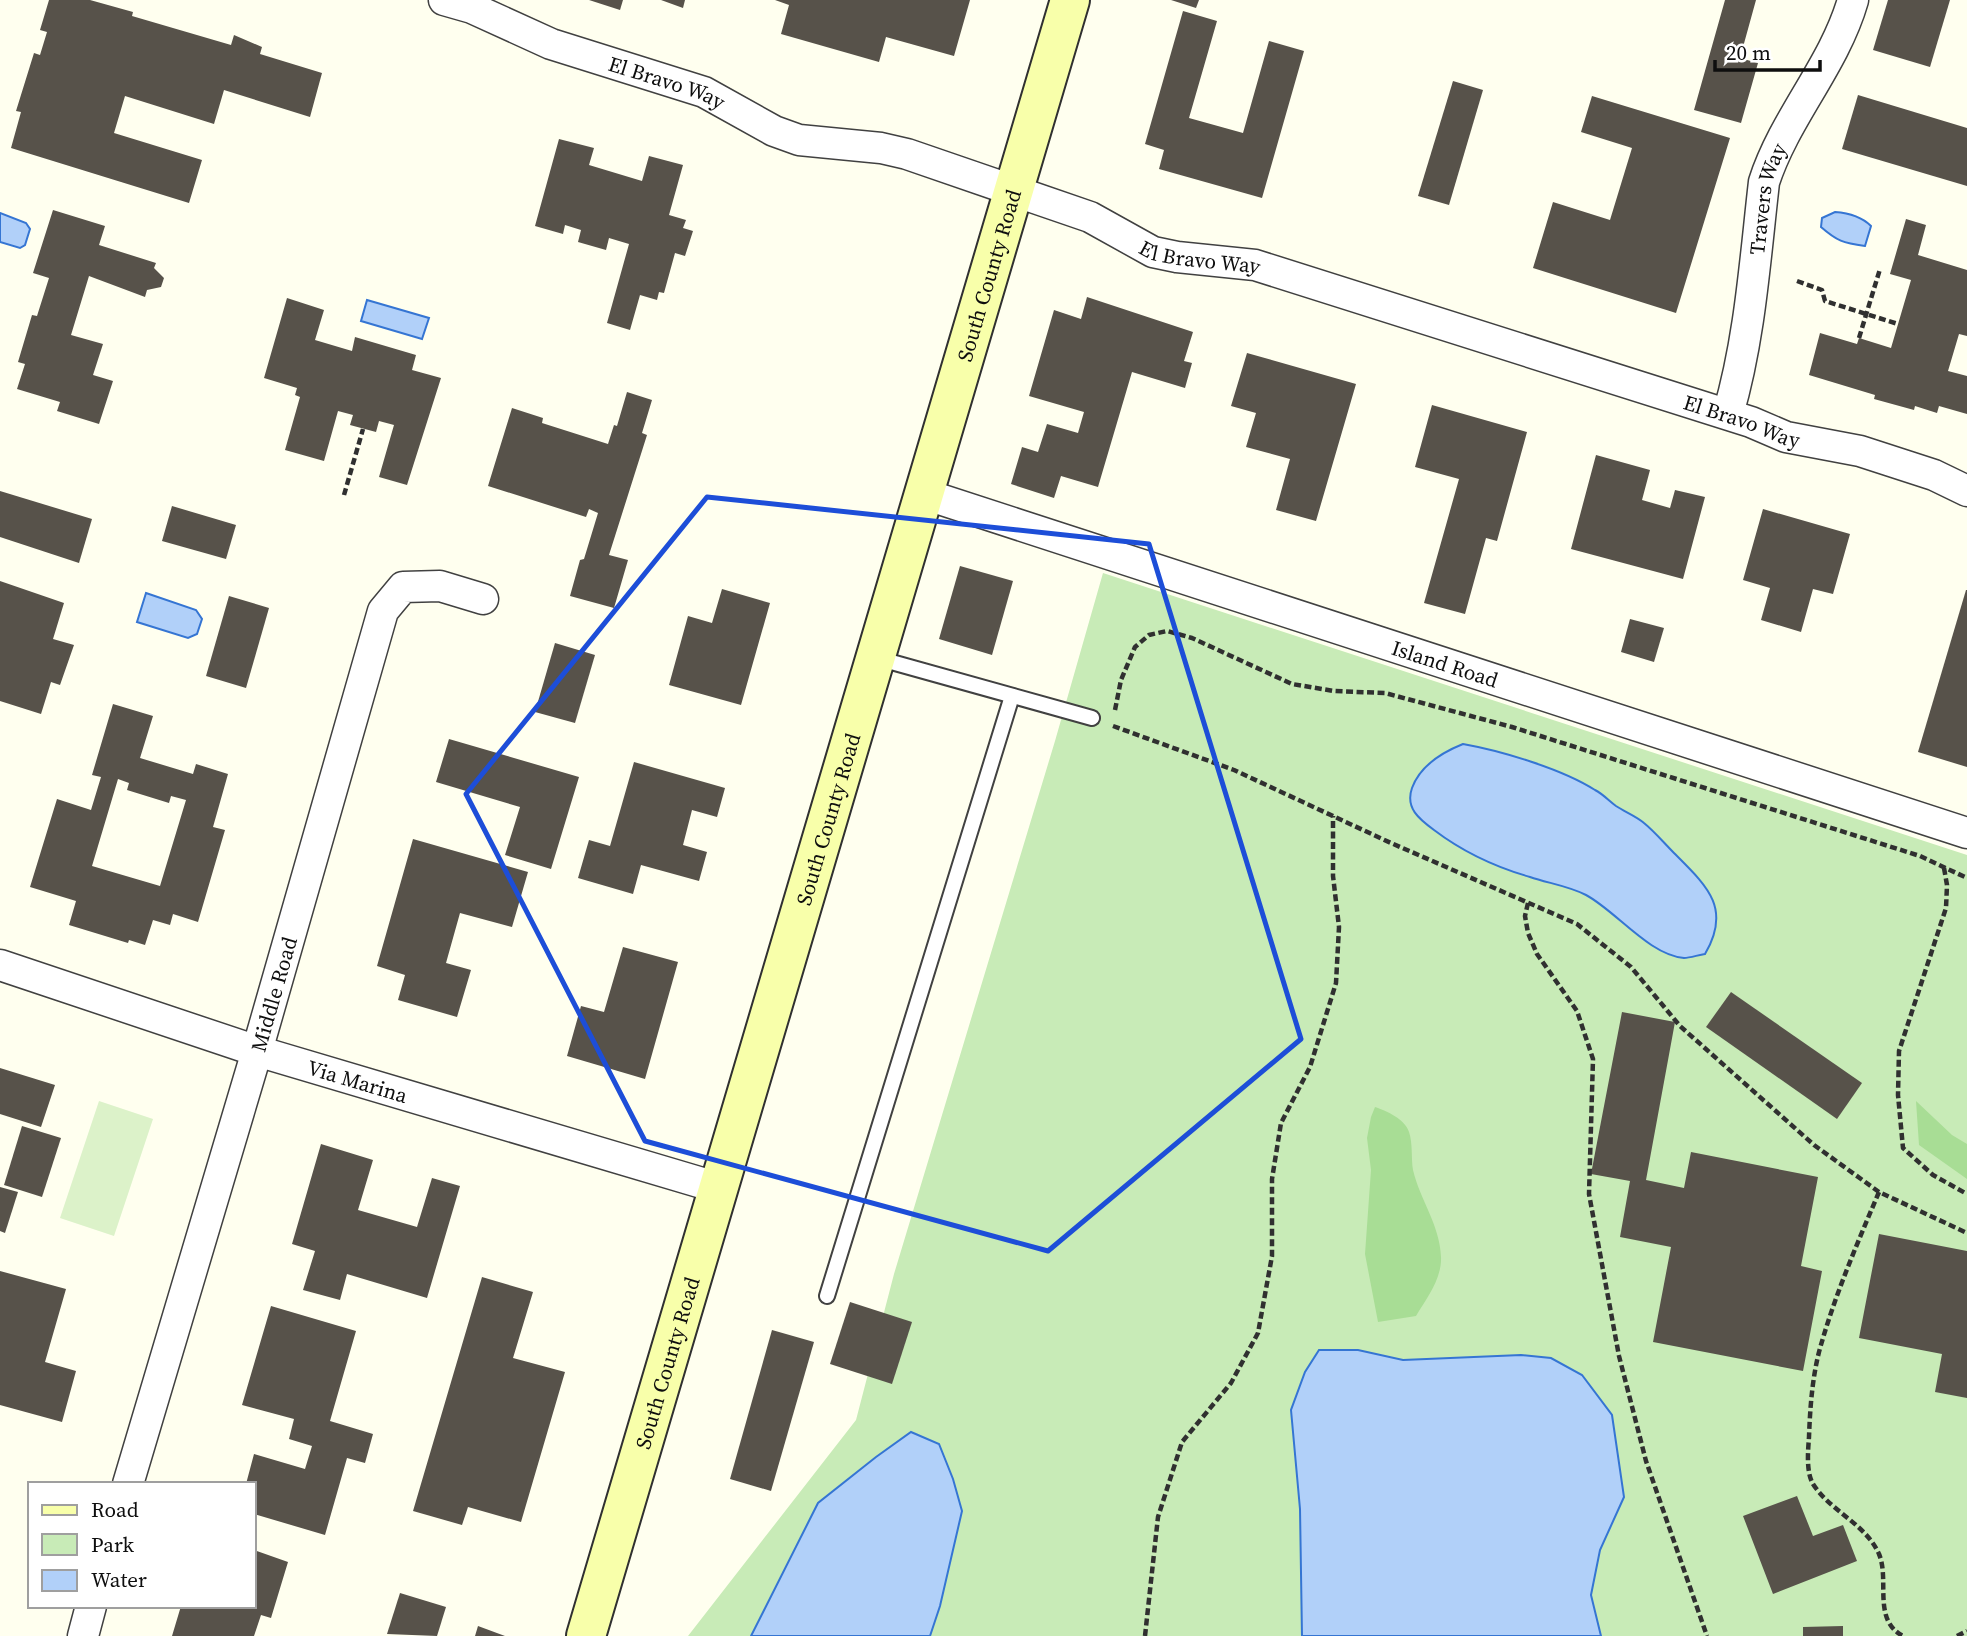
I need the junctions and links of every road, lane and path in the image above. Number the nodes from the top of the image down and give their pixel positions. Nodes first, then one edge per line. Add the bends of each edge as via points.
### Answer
1 (444, 0) edge
2 (1070, 0) edge
3 (1853, 0) edge
4 (1014, 190) junction
5 (1880, 269) dead end
6 (1797, 281) dead end
7 (1866, 314) junction
8 (1898, 324) dead end
9 (1859, 338) dead end
10 (1728, 414) junction
11 (363, 429) dead end
12 (1967, 491) edge
13 (924, 494) junction
14 (344, 495) dead end
15 (483, 599) dead end
16 (876, 657) junction
17 (1012, 696) junction
18 (1092, 718) joint
19 (1112, 726) junction
20 (1333, 816) junction
21 (1967, 833) edge
22 (1944, 867) junction
23 (1967, 878) edge
24 (1528, 903) junction
25 (0, 965) edge
26 (257, 1051) junction
27 (719, 1188) junction
28 (1879, 1192) junction
29 (1967, 1194) edge
30 (1967, 1233) edge
31 (827, 1296) dead end
32 (129, 1482) edge
33 (90, 1608) edge
34 (1967, 1631) edge
35 (83, 1636) edge
36 (586, 1636) edge
37 (1145, 1636) edge
38 (1707, 1636) edge
39 (1903, 1636) edge
40 (1957, 1636) edge

1 - 4 street, El Bravo Way via 551,44 704,92 799,140 894,151
2 - 4 main road, South County Road
3 - 10 street, Travers Way via 1841,35 1785,130 1764,182 1745,345
4 - 10 street, El Bravo Way via 1090,217 1153,252 1255,265
4 - 13 main road, South County Road
5 - 7 path
6 - 7 path via 1822,290 1825,301
7 - 8 path
7 - 9 path
10 - 12 street, El Bravo Way via 1786,437 1860,451
11 - 14 path
13 - 16 main road, South County Road
13 - 21 street, Island Road
15 - 26 street, Middle Road via 440,586 403,587 383,611
16 - 17 lane
16 - 27 main road, South County Road
17 - 18 lane
17 - 31 lane
18 - 19 path
19 - 20 path via 1234,770
19 - 22 path via 1121,680 1135,647 1149,635 1167,631 1292,684 1385,693 1512,727
20 - 24 path
20 - 37 path via 1339,928 1336,983 1310,1067 1281,1123 1272,1179 1272,1256 1258,1333 1231,1383 1182,1442 1158,1517
22 - 23 path
22 - 29 path via 1946,908 1899,1051 1898,1095 1903,1148 1933,1175
24 - 28 path via 1577,924 1631,967 1680,1026 1814,1144
24 - 38 path via 1528,933 1537,954 1577,1011 1593,1059 1590,1194 1619,1356 1646,1461
25 - 26 street, Via Marina
26 - 27 street, Via Marina
26 - 32 street, Middle Road
27 - 36 main road, South County Road
28 - 30 path
28 - 39 path via 1819,1353 1811,1393 1808,1454 1812,1483 1874,1543 1883,1564 1888,1624
33 - 35 street
34 - 40 path

